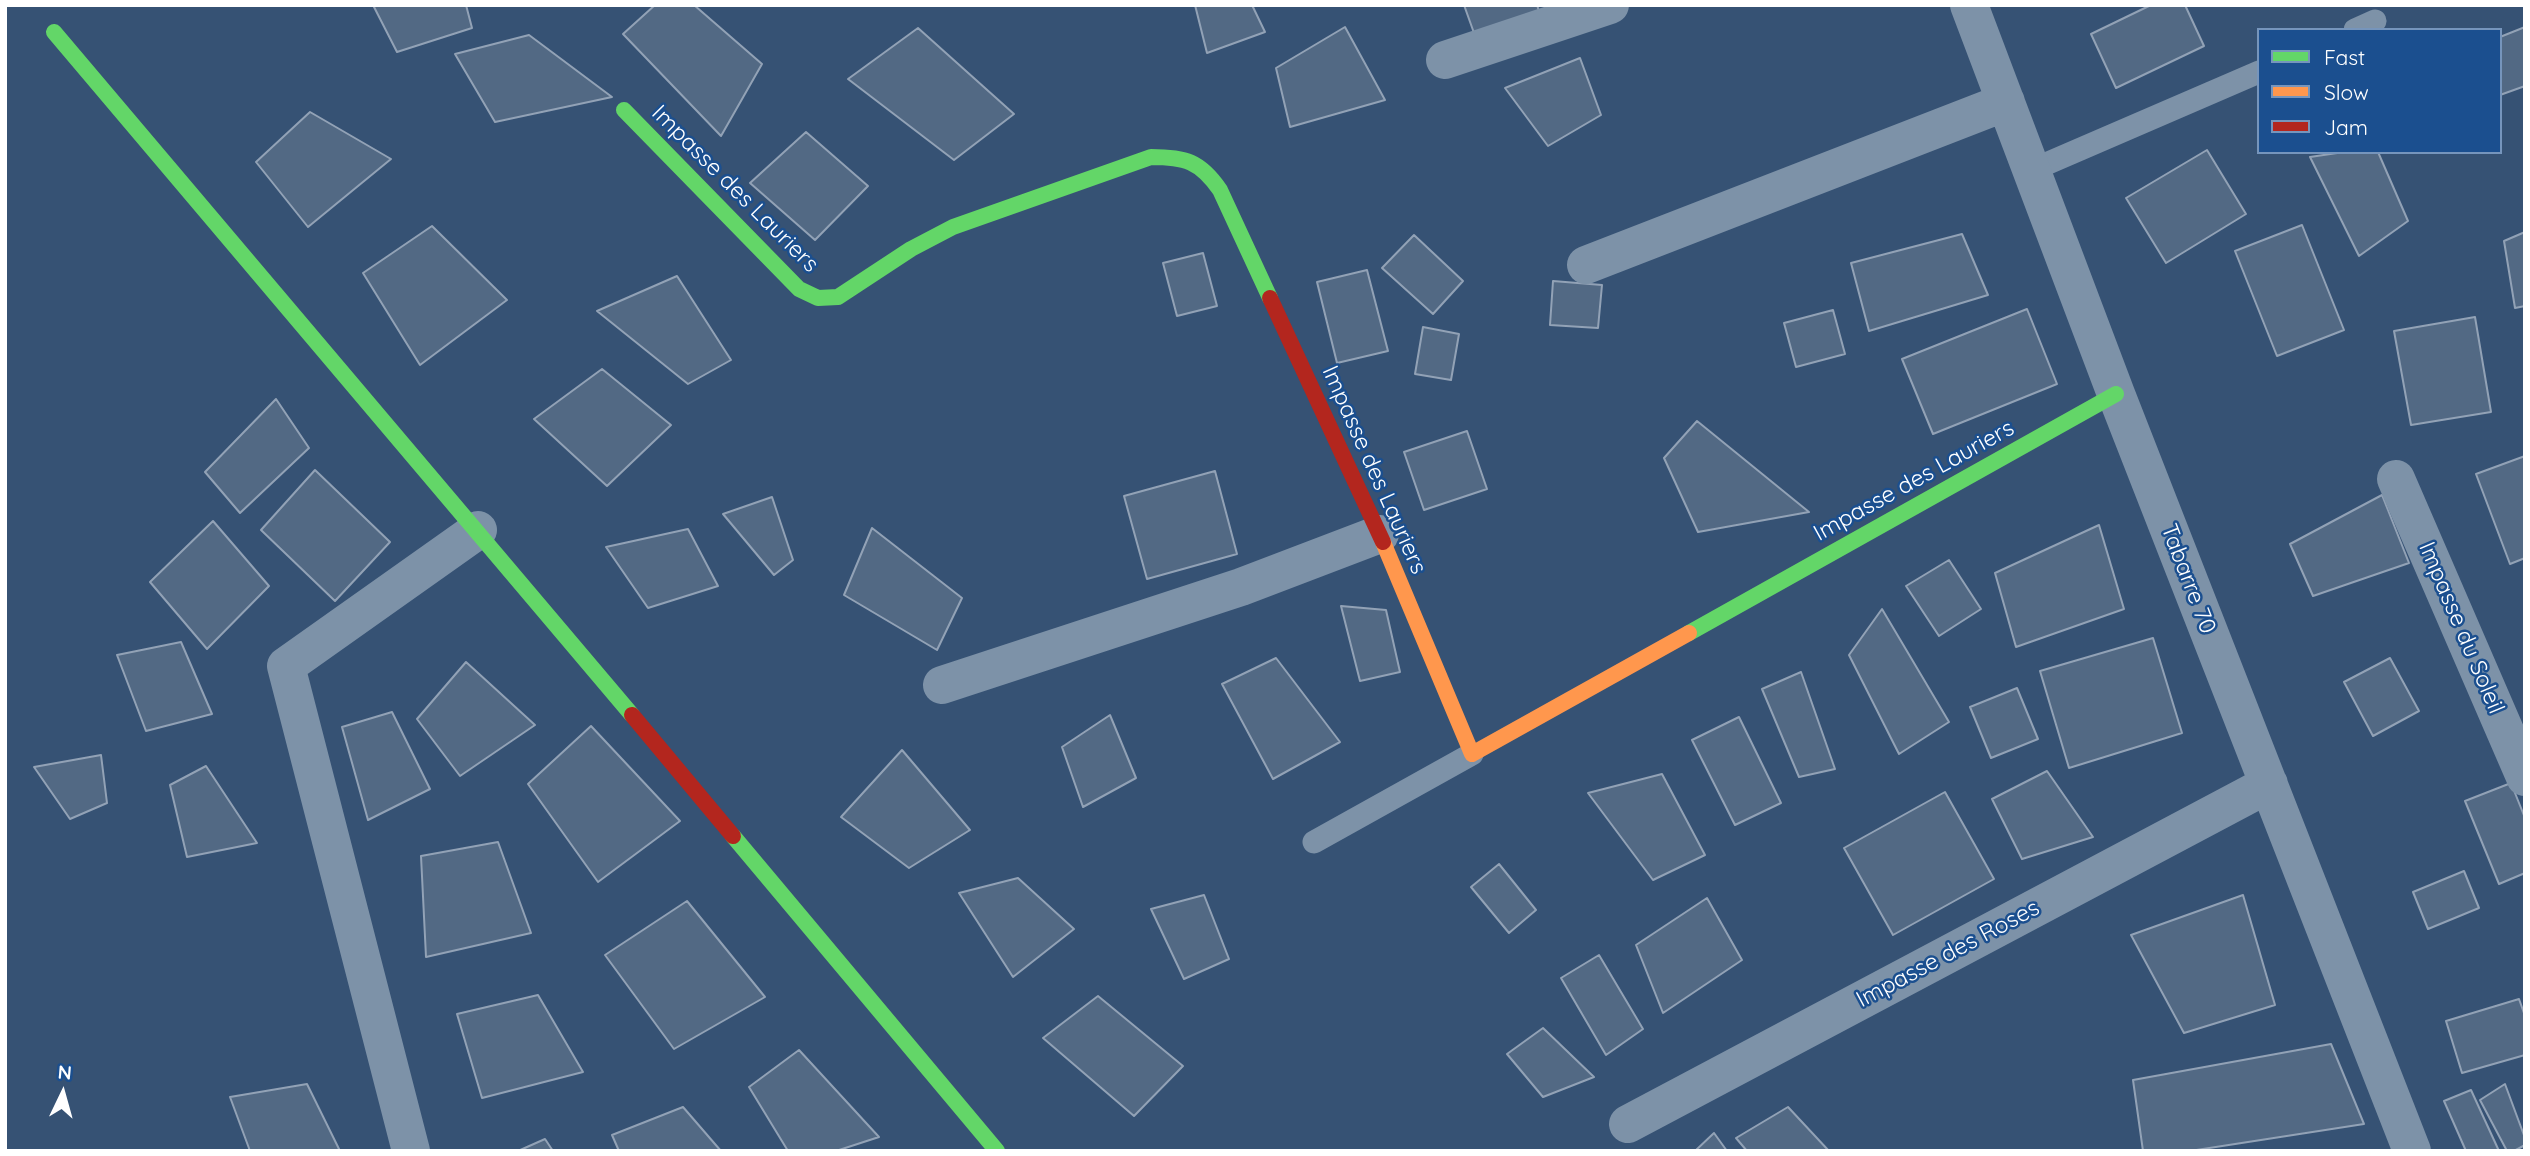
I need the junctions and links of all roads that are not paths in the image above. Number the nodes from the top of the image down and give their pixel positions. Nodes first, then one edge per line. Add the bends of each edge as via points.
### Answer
1 (1610, 5) edge
2 (1969, 5) edge
3 (54, 32) dead end
4 (1445, 60) dead end
5 (2257, 73) edge
6 (2006, 102) junction
7 (624, 110) dead end
8 (2032, 170) junction
9 (1586, 265) dead end
10 (2116, 394) junction
11 (2396, 479) dead end
12 (478, 530) junction
13 (1380, 534) junction
14 (942, 685) dead end
15 (1472, 754) junction
16 (2525, 777) edge
17 (2269, 784) junction
18 (1314, 842) dead end
19 (1628, 1124) dead end
20 (411, 1151) edge
21 (997, 1151) edge
22 (2412, 1151) edge

1 - 4 street
2 - 6 street, Tabarre 70
3 - 12 street
5 - 8 lane
6 - 8 street, Tabarre 70
6 - 9 street
7 - 13 street, Impasse des Lauriers via 799,289 818,298 838,297 953,227 1151,157 1193,161 1210,174 1220,191
8 - 10 street, Tabarre 70
10 - 15 street, Impasse des Lauriers
10 - 17 street, Tabarre 70
11 - 16 street, Impasse du Soleil
12 - 20 street via 286,666
12 - 21 street
13 - 14 street via 1241,587
13 - 15 street, Impasse des Lauriers
15 - 18 lane
17 - 19 street, Impasse des Roses
17 - 22 street, Tabarre 70

